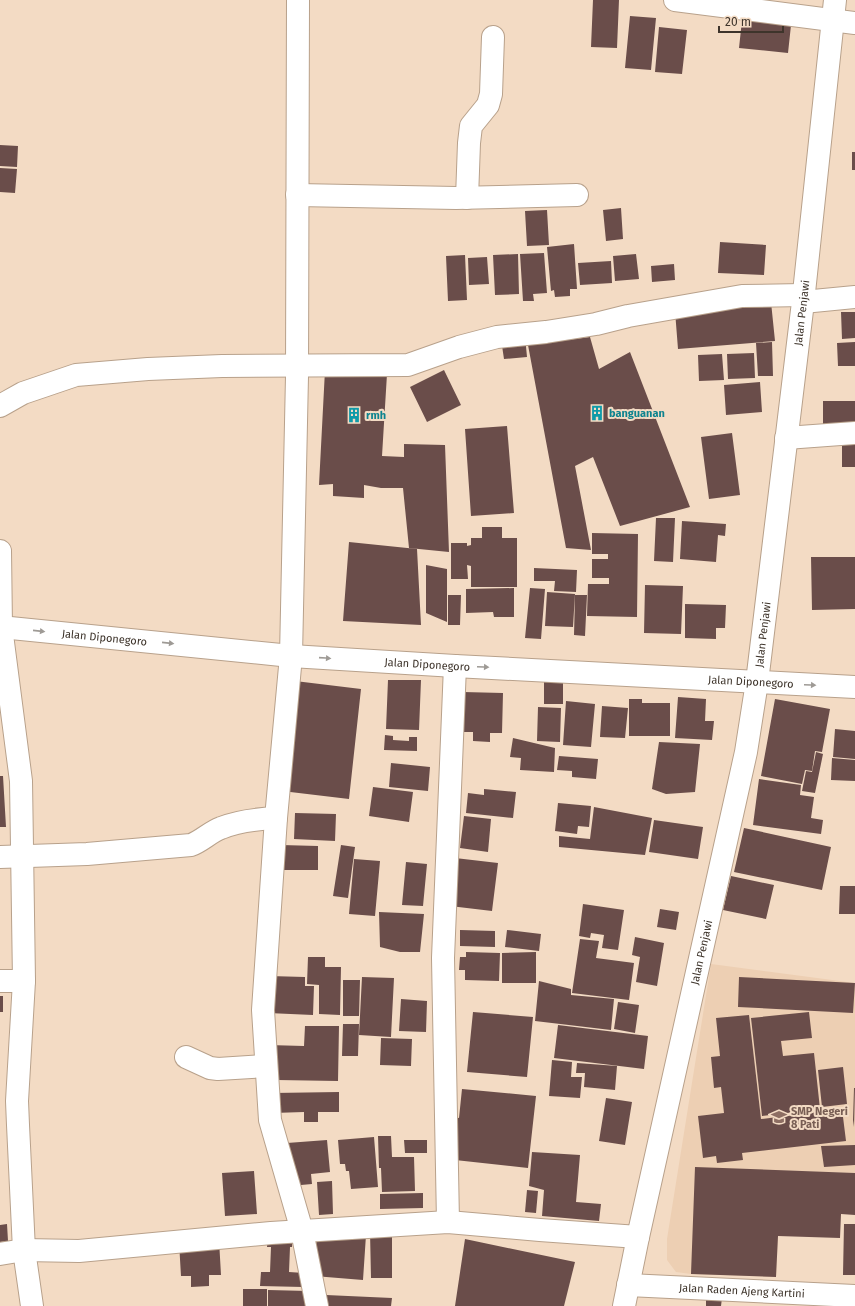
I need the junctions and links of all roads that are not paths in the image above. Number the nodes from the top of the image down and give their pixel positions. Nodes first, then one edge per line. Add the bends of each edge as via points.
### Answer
1 (298, 0) edge
2 (675, 0) edge
3 (834, 10) edge
4 (855, 23) edge
5 (493, 37) dead end
6 (297, 195) junction
7 (577, 195) dead end
8 (467, 198) junction
9 (855, 297) edge
10 (803, 299) junction
11 (297, 366) junction
12 (0, 406) edge
13 (855, 433) edge
14 (786, 438) junction
15 (0, 551) edge
16 (0, 627) edge
17 (291, 656) junction
18 (455, 666) junction
19 (757, 682) junction
20 (855, 687) edge
21 (276, 818) junction
22 (0, 857) edge
23 (21, 857) junction
24 (0, 980) edge
25 (24, 981) junction
26 (186, 1057) dead end
27 (266, 1066) junction
28 (9, 1101) edge
29 (448, 1222) junction
30 (302, 1231) junction
31 (638, 1237) junction
32 (24, 1250) junction
33 (0, 1254) edge
34 (628, 1285) junction
35 (855, 1296) edge
36 (32, 1306) edge
37 (317, 1306) edge
38 (624, 1306) edge

1 - 6 street
2 - 3 street
3 - 4 street
3 - 10 street, Jalan Penjawi
5 - 8 street via 491,94 488,105 471,126
6 - 8 street
6 - 11 street
7 - 8 street
9 - 10 street
10 - 11 street via 742,296 596,324 497,337 408,365
10 - 14 street, Jalan Penjawi
11 - 12 street via 222,366 76,375 23,393
11 - 17 street
13 - 14 street
14 - 19 street, Jalan Penjawi
15 - 16 street
16 -> 17 street, Jalan Diponegoro
16 - 23 street via 21,781
17 -> 18 street, Jalan Diponegoro
17 - 21 street
18 -> 19 street, Jalan Diponegoro
18 - 29 street via 443,958
19 -> 20 street, Jalan Diponegoro
19 - 31 street, Jalan Penjawi via 746,752
21 - 23 street via 256,819 220,828 191,845
21 - 27 street via 263,1010
22 - 23 street
23 - 25 street
24 - 25 street
25 - 28 street
26 - 27 street via 218,1069
27 - 30 street via 270,1120
28 - 32 street
29 - 30 street
29 - 31 street
30 - 32 street via 79,1251
30 - 37 street
31 - 34 street, Jalan Penjawi
32 - 33 street
32 - 36 street
34 - 35 street, Jalan Raden Ajeng Kartini
34 - 38 street, Jalan Penjawi

